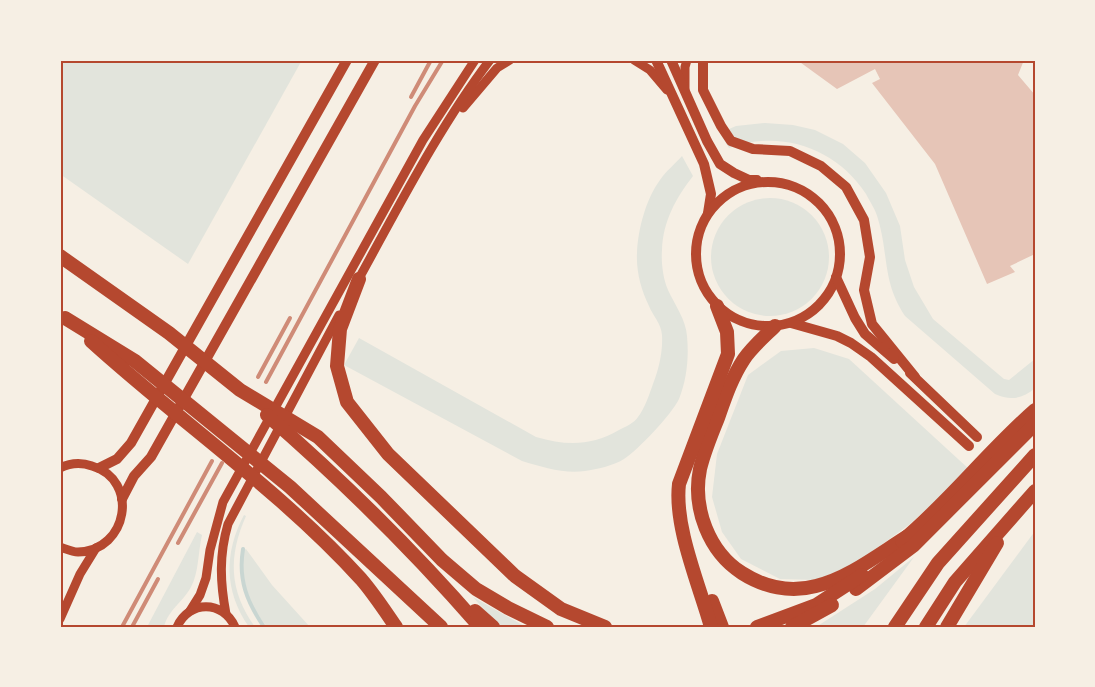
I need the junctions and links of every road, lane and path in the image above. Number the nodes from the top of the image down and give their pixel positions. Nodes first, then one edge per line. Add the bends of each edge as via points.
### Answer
1 (347, 60) edge
2 (375, 60) edge
3 (475, 60) edge
4 (490, 60) edge
5 (510, 60) edge
6 (634, 60) edge
7 (656, 60) edge
8 (671, 60) edge
9 (687, 60) edge
10 (703, 60) edge
11 (685, 92) junction
12 (675, 100) junction
13 (436, 143) junction
14 (766, 181) junction
15 (708, 213) junction
16 (60, 256) edge
17 (836, 277) junction
18 (358, 279) junction
19 (717, 306) junction
20 (63, 316) edge
21 (791, 322) junction
22 (775, 326) junction
23 (915, 378) junction
24 (240, 390) junction
25 (1035, 410) edge
26 (1035, 424) edge
27 (977, 437) dead end
28 (969, 446) dead end
29 (1035, 455) edge
30 (689, 459) junction
31 (60, 468) edge
32 (99, 468) junction
33 (1035, 491) edge
34 (286, 494) junction
35 (122, 499) junction
36 (1014, 513) junction
37 (908, 536) junction
38 (60, 547) edge
39 (96, 548) junction
40 (938, 563) junction
41 (430, 569) junction
42 (189, 611) junction
43 (226, 614) junction
44 (60, 619) edge
45 (177, 627) edge
46 (235, 627) edge
47 (396, 627) edge
48 (429, 627) edge
49 (441, 627) edge
50 (480, 627) edge
51 (493, 627) edge
52 (547, 627) edge
53 (605, 627) edge
54 (711, 627) edge
55 (722, 627) edge
56 (757, 627) edge
57 (792, 627) edge
58 (885, 627) edge
59 (895, 627) edge
60 (926, 627) edge
61 (947, 627) edge

1 - 32 main road via 131,443 117,459
2 - 35 main road via 151,457 134,476
3 - 42 street via 423,140 223,502 206,578
4 - 13 street
5 - 13 street via 483,83
6 - 12 street via 650,70
7 - 12 main road
8 - 11 main road
9 - 11 street
10 - 23 main road via 703,90 731,141 753,149 790,151 821,166 846,187 864,220 870,257 864,290 872,324
11 - 14 main road via 720,164 749,180
12 - 15 main road via 704,164 711,194
13 - 18 street
14 - 15 main road via 744,185 723,196
14 - 17 main road via 789,184 810,194 826,211 839,243
15 - 19 main road via 695,251 697,271
16 - 24 highway via 170,333
17 - 21 main road via 826,297
17 - 23 main road via 865,334
18 - 43 street via 228,524 220,561
18 - 53 highway via 340,329 337,366 347,402 388,454 515,576 561,609
19 - 22 main road via 754,325
19 - 30 highway via 727,332 728,354
20 - 34 highway
21 - 22 main road
21 - 28 main road via 837,336 871,357
22 - 37 highway via 745,357 734,376 704,453 698,498 706,530 716,548 729,565 748,577 771,587 795,589 837,580
23 - 27 main road
24 - 41 highway
24 - 52 highway via 318,437 476,590
25 - 37 highway
26 - 57 highway via 913,546 863,585
29 - 40 highway
30 - 54 highway via 679,484 680,518
30 - 55 highway via 688,523
31 - 32 street via 83,463
32 - 35 street via 118,486
33 - 36 highway
34 - 47 highway via 362,580
34 - 48 highway
34 - 49 highway
35 - 39 street via 122,519 112,536
36 - 60 highway via 955,582
36 - 61 highway
37 - 56 highway via 861,576 816,605
38 - 39 street via 77,552
39 - 44 street
40 - 58 highway
40 - 59 highway
41 - 50 highway
41 - 51 highway
42 - 43 street via 205,606
42 - 45 street
43 - 46 street

